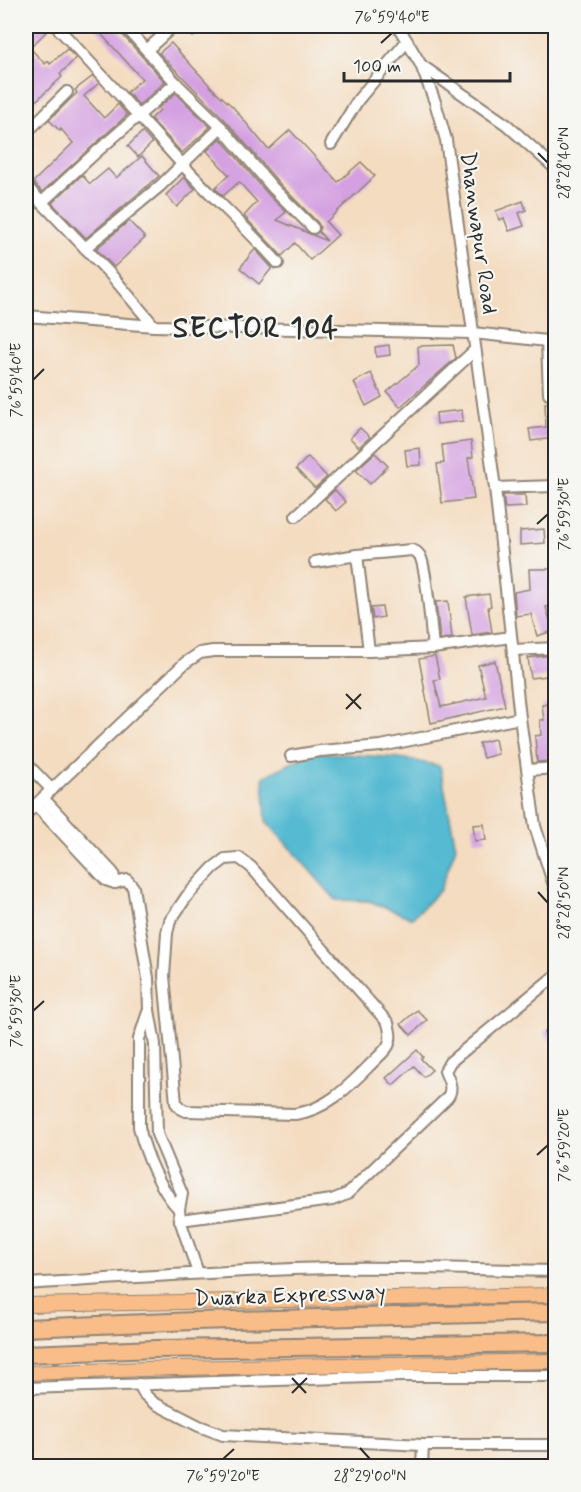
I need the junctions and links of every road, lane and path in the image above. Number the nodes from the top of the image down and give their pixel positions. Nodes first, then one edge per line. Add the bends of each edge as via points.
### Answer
1 (56, 26) edge
2 (125, 26) edge
3 (173, 26) edge
4 (398, 26) edge
5 (407, 41) junction
6 (147, 50) junction
7 (421, 65) junction
8 (176, 83) junction
9 (67, 92) dead end
10 (139, 116) junction
11 (221, 127) junction
12 (26, 133) edge
13 (331, 144) dead end
14 (182, 164) junction
15 (555, 169) edge
16 (26, 186) edge
17 (41, 203) junction
18 (313, 228) dead end
19 (85, 248) junction
20 (278, 263) dead end
21 (26, 316) edge
22 (154, 326) junction
23 (473, 333) junction
24 (551, 341) edge
25 (475, 350) junction
26 (549, 394) dead end
27 (555, 486) edge
28 (495, 488) junction
29 (296, 516) dead end
30 (357, 555) junction
31 (315, 562) dead end
32 (511, 637) junction
33 (433, 648) junction
34 (555, 648) edge
35 (513, 650) junction
36 (369, 651) junction
37 (520, 717) junction
38 (291, 756) dead end
39 (26, 763) edge
40 (555, 768) edge
41 (528, 770) junction
42 (44, 798) junction
43 (26, 814) edge
44 (555, 892) edge
45 (555, 975) edge
46 (164, 976) junction
47 (148, 978) junction
48 (149, 1011) junction
49 (179, 1214) junction
50 (555, 1271) edge
51 (198, 1273) junction
52 (26, 1284) edge
53 (555, 1295) edge
54 (26, 1305) edge
55 (555, 1312) edge
56 (26, 1328) edge
57 (555, 1343) edge
58 (26, 1354) edge
59 (555, 1361) edge
60 (26, 1373) edge
61 (555, 1376) edge
62 (139, 1384) junction
63 (26, 1388) edge
64 (423, 1445) junction
65 (555, 1445) edge
66 (422, 1467) edge

1 - 10 street
2 - 6 street
3 - 6 street
4 - 5 street, Dhanwapur Road
5 - 7 street, Dhanwapur Road
5 - 13 street via 358,100
6 - 8 street
7 - 15 street via 507,125
7 - 23 street, Dhanwapur Road via 446,140
8 - 10 street
8 - 11 street
9 - 12 street
10 - 14 street
10 - 17 street
11 - 14 street
11 - 18 street
14 - 19 street
14 - 20 street
16 - 17 street
17 - 19 street
19 - 22 street
21 - 22 street, Dhanwapur Road
22 - 23 street, Dhanwapur Road
23 - 24 street
23 - 25 street
24 - 26 street
25 - 28 street
25 - 29 street
27 - 28 street
28 - 32 street
30 - 31 street
30 - 33 street via 412,550 418,553
30 - 36 street
32 - 33 street
32 - 35 street
33 - 36 street
34 - 35 street
35 - 37 street
36 - 42 street via 200,653
37 - 38 street via 381,746
37 - 41 street
39 - 42 street
40 - 41 street
41 - 44 street via 535,826
42 - 43 street
42 - 47 street via 106,880 127,880 134,887
45 - 49 street via 450,1062 445,1071 451,1093 347,1194 333,1200
46 - 46 street via 176,1102 186,1111 307,1113 340,1093 388,1046 388,1023 239,858 225,859 213,868 170,921
46 - 47 street
47 - 48 street
48 - 49 street via 155,1044 156,1127 182,1194
48 - 49 street via 139,1039 139,1127 167,1197
49 - 51 street
50 - 51 street via 366,1268
51 - 52 street
53 - 54 main road
55 - 56 highway, Dwarka Expressway
57 - 58 highway
59 - 60 main road
61 - 62 street
62 - 63 street
62 - 64 street via 154,1403 223,1435
64 - 65 street
64 - 66 street

